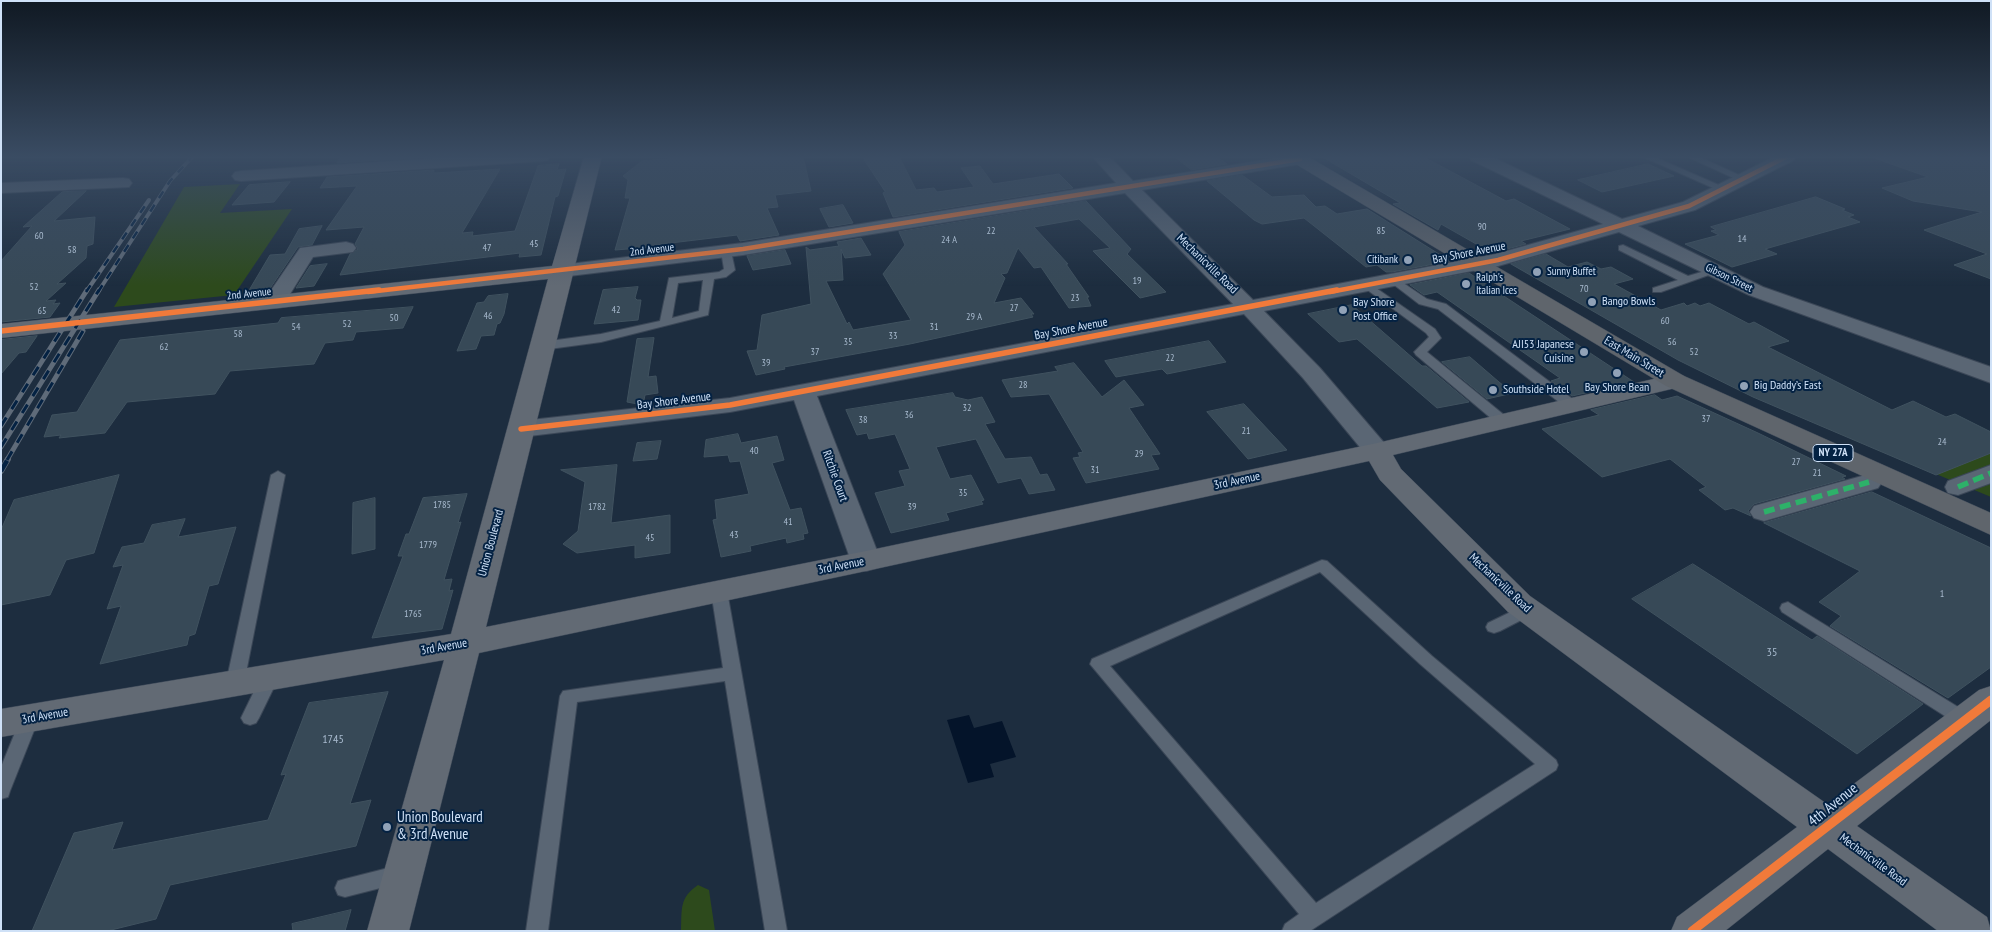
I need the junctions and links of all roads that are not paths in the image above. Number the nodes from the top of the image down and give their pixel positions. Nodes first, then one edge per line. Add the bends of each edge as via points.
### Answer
1 (581, 199) edge
2 (1051, 199) edge
3 (1143, 199) edge
4 (1370, 199) edge
5 (1567, 199) edge
6 (1703, 199) edge
7 (1622, 226) junction
8 (346, 248) dead end
9 (1623, 248) dead end
10 (726, 251) junction
11 (1480, 264) junction
12 (561, 271) junction
13 (1715, 271) junction
14 (709, 276) junction
15 (1392, 279) junction
16 (1688, 280) junction
17 (1366, 284) junction
18 (1657, 290) dead end
19 (274, 302) junction
20 (1250, 306) junction
21 (666, 323) junction
22 (1, 331) edge
23 (542, 346) junction
24 (1991, 376) edge
25 (1675, 381) junction
26 (804, 391) junction
27 (1573, 406) junction
28 (1504, 422) junction
29 (521, 429) junction
30 (1377, 451) junction
31 (1991, 473) edge
32 (278, 475) dead end
33 (1869, 482) dead end
34 (1958, 487) dead end
35 (1764, 512) dead end
36 (1991, 525) edge
37 (866, 561) junction
38 (719, 591) junction
39 (1788, 608) dead end
40 (1528, 610) junction
41 (1494, 627) dead end
42 (464, 644) junction
43 (733, 673) junction
44 (270, 678) junction
45 (234, 683) junction
46 (1978, 710) edge
47 (250, 718) dead end
48 (16, 721) edge
49 (1, 791) edge
50 (1826, 826) junction
51 (403, 873) junction
52 (345, 888) dead end
53 (1314, 916) junction
54 (388, 931) edge
55 (536, 931) edge
56 (776, 931) edge
57 (1292, 931) edge
58 (1692, 931) edge
59 (1972, 931) edge

1 - 12 main road, Union Boulevard
2 - 10 street, 2nd Avenue
3 - 20 street, Mechanicville Road
4 - 11 main road, East Main Street / NY 27A
5 - 7 street, Gibson Street
6 - 7 street, Bay Shore Avenue
7 - 11 street, Bay Shore Avenue
7 - 13 street, Gibson Street
8 - 19 street via 306,252
9 - 16 lane
10 - 12 street, 2nd Avenue
10 - 14 lane via 730,270
11 - 15 street, Bay Shore Avenue
11 - 25 main road, East Main Street / NY 27A
12 - 19 main road, 2nd Avenue
12 - 23 main road, Union Boulevard
13 - 16 lane
13 - 24 street, Gibson Street via 1784,302
14 - 21 lane via 704,313
14 - 21 lane via 673,280
15 - 17 street, Bay Shore Avenue
15 - 27 lane via 1423,302 1442,306
16 - 18 lane
17 - 20 street, Bay Shore Avenue
17 - 28 lane via 1431,331 1435,338 1420,352
19 - 22 main road, 2nd Avenue
20 - 26 street, Bay Shore Avenue
20 - 30 street, Mechanicville Road via 1314,374
21 - 23 lane via 601,338
23 - 29 main road, Union Boulevard
25 - 27 main road, 3rd Avenue
25 - 36 main road, East Main Street / NY 27A
26 - 29 street, Bay Shore Avenue via 730,405
26 - 37 street, Ritchie Court
27 - 28 main road, 3rd Avenue
28 - 30 main road, 3rd Avenue
29 - 42 main road, Union Boulevard
30 - 37 main road, 3rd Avenue
30 - 40 main road, Mechanicville Road via 1390,474
31 - 34 street
32 - 45 lane
33 - 35 street
37 - 38 main road, 3rd Avenue
38 - 42 main road, 3rd Avenue
38 - 43 lane
39 - 46 lane
40 - 41 lane
40 - 50 main road, Mechanicville Road
42 - 44 main road, 3rd Avenue
42 - 51 main road, Union Boulevard
43 - 55 lane via 569,696
43 - 56 lane
44 - 45 main road, 3rd Avenue
44 - 47 lane
45 - 48 main road, 3rd Avenue
46 - 50 main road, 4th Avenue
48 - 49 lane
50 - 58 main road, 4th Avenue
50 - 59 main road, Mechanicville Road
51 - 52 lane
51 - 54 main road, Union Boulevard
53 - 53 lane via 1098,664 1322,565 1432,657 1549,765
53 - 57 lane

